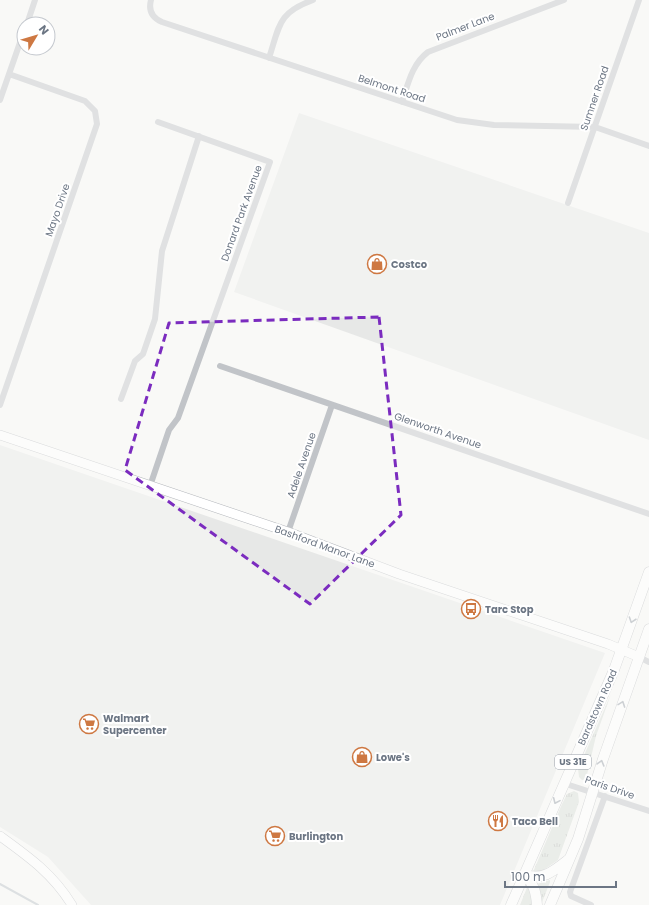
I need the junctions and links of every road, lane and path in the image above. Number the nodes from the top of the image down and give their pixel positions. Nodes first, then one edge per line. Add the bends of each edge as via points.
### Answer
1 (35, 0) edge
2 (151, 0) edge
3 (313, 0) edge
4 (564, 0) edge
5 (639, 0) edge
6 (29, 16) edge
7 (16, 54) edge
8 (269, 58) junction
9 (9, 74) junction
10 (0, 100) edge
11 (402, 102) junction
12 (158, 122) dead end
13 (595, 128) junction
14 (199, 136) junction
15 (649, 146) edge
16 (568, 203) dead end
17 (220, 366) dead end
18 (121, 399) dead end
19 (332, 405) junction
20 (0, 406) edge
21 (0, 435) edge
22 (150, 486) junction
23 (649, 514) edge
24 (288, 532) junction
25 (649, 572) edge
26 (649, 629) edge
27 (622, 649) junction
28 (639, 657) junction
29 (649, 662) edge
30 (564, 783) junction
31 (593, 792) junction
32 (605, 796) junction
33 (649, 811) edge
34 (0, 836) edge
35 (571, 857) junction
36 (524, 874) junction
37 (72, 905) edge
38 (511, 905) edge
39 (537, 905) edge
40 (550, 905) edge
41 (591, 905) edge

1 - 6 street
2 - 8 street, Belmont Road via 151,11 158,20
3 - 8 street via 294,8 284,17
4 - 11 street, Palmer Lane via 428,52 420,58 413,70
5 - 13 street, Sumner Road
7 - 9 street
8 - 11 street, Belmont Road
9 - 10 street
9 - 20 street, Mayo Drive via 85,101 95,111 97,124
11 - 13 street, Belmont Road via 471,123
12 - 14 street
13 - 15 street, Belmont Road
13 - 16 street, Sumner Road
14 - 18 street via 162,251 155,319 143,354 136,362
14 - 22 street, Donard Park Avenue via 270,162 178,418 169,430
17 - 19 street, Glenworth Avenue
19 - 23 street, Glenworth Avenue
19 - 24 street, Adele Avenue
21 - 22 street, Bashford Manor Lane
22 - 24 street, Bashford Manor Lane
24 - 27 street, Bashford Manor Lane via 399,574
25 -> 27 main road, Bardstown Road / US 31E
26 - 28 main road, Bardstown Road / US 31E
27 - 28 street, Bashford Manor Lane
27 - 30 main road, Bardstown Road / US 31E
28 - 29 street, Bashford Manor Lane
31 -> 28 main road, Bardstown Road / US 31E
30 - 31 street, Paris Drive
30 -> 36 main road, Bardstown Road / US 31E
31 - 32 street, Paris Drive
31 - 35 main road, Bardstown Road / US 31E
32 - 33 street, Paris Drive
32 - 41 street via 570,892 574,898
34 - 37 street via 46,871
35 - 36 main road via 554,871 540,877 532,878
35 - 40 main road, Bardstown Road / US 31E
36 - 38 main road, Bardstown Road / US 31E
36 - 39 main road via 536,892

